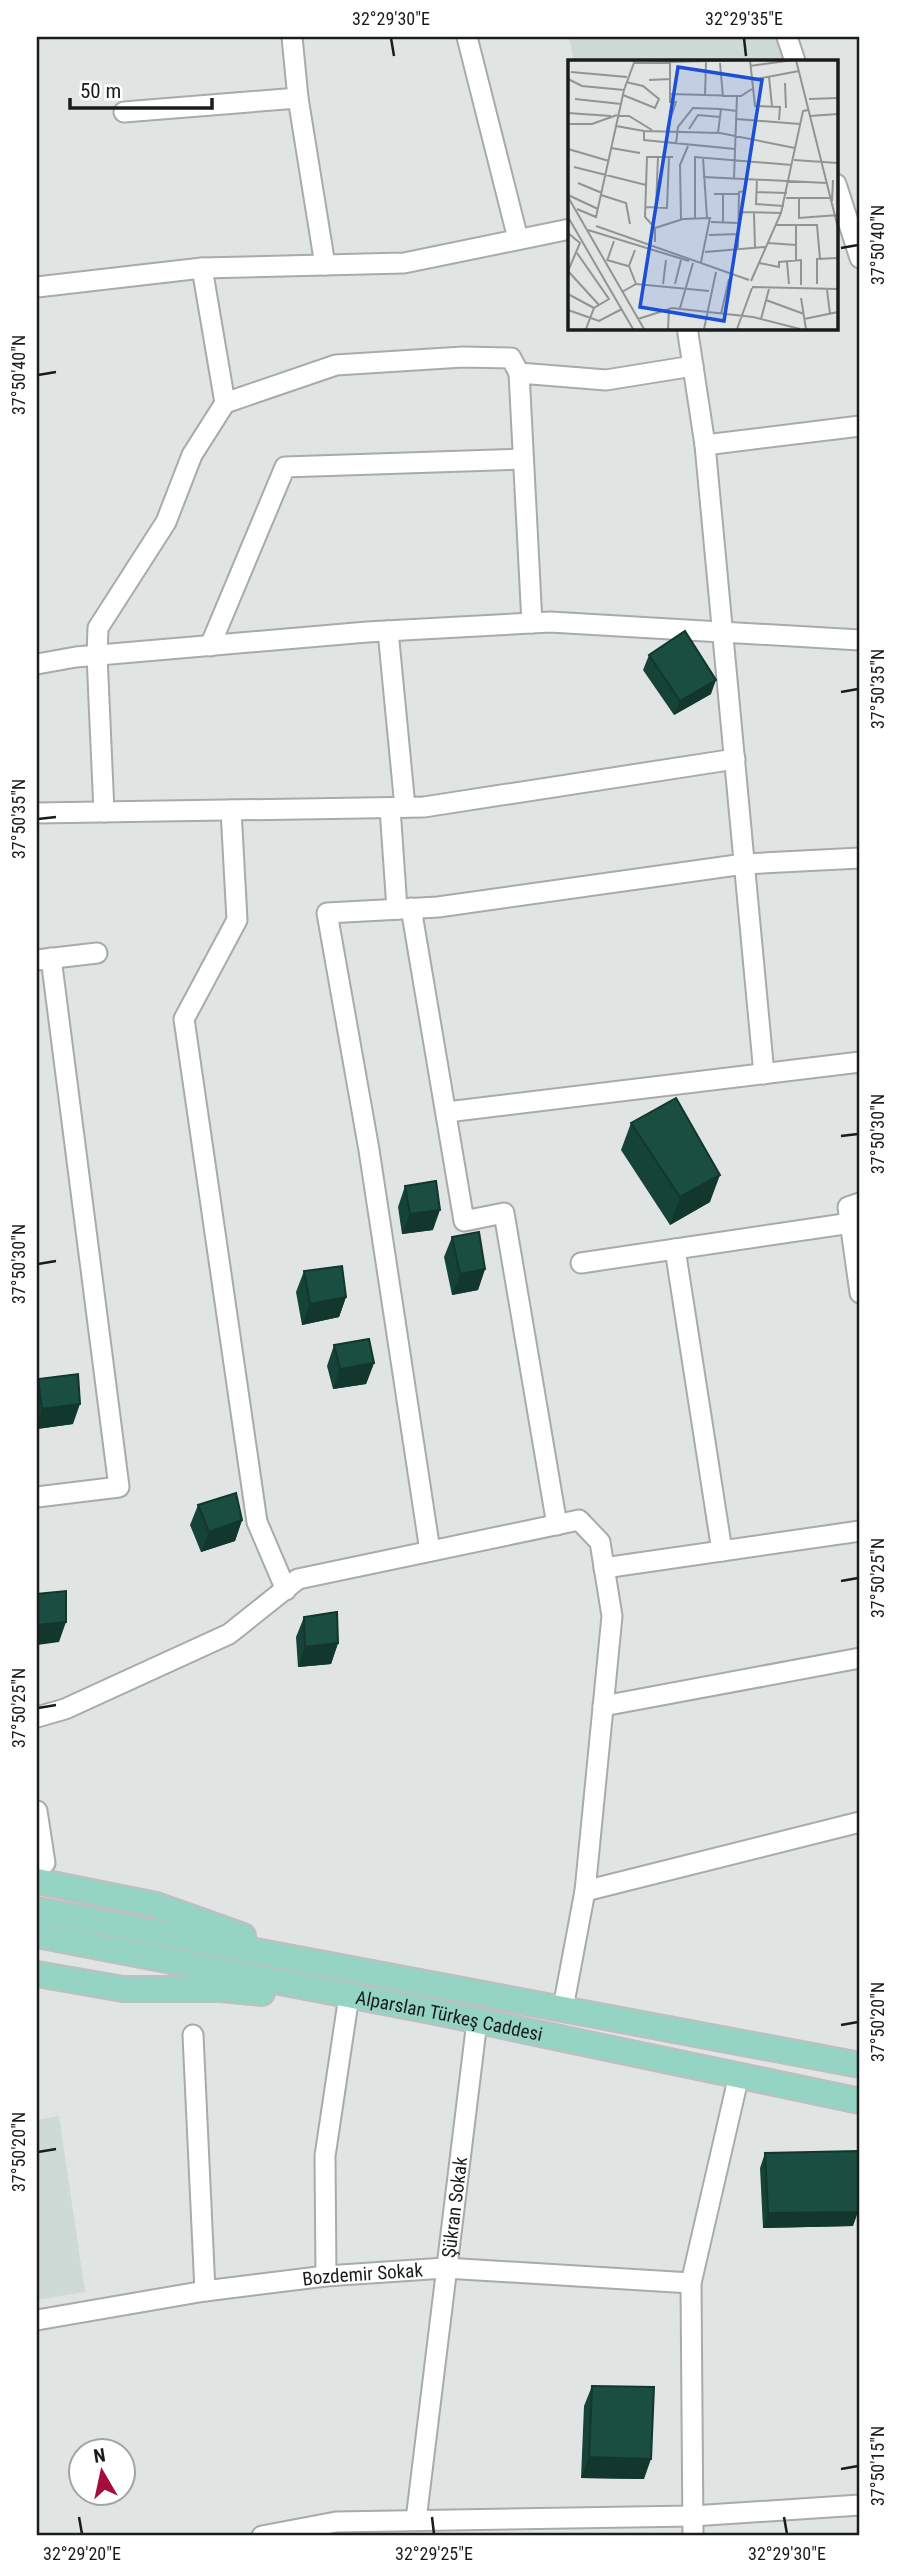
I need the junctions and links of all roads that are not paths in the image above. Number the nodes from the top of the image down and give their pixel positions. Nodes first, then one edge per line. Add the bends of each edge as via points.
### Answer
1 (292, 37) edge
2 (467, 37) edge
3 (787, 37) edge
4 (795, 60) edge
5 (298, 98) junction
6 (124, 112) dead end
7 (838, 190) edge
8 (568, 229) edge
9 (518, 239) junction
10 (860, 258) edge
11 (326, 265) junction
12 (202, 268) junction
13 (37, 287) edge
14 (687, 329) edge
15 (693, 366) junction
16 (519, 373) junction
17 (225, 403) junction
18 (860, 426) edge
19 (705, 445) junction
20 (523, 459) junction
21 (532, 623) junction
22 (388, 631) junction
23 (723, 632) junction
24 (860, 640) edge
25 (209, 646) junction
26 (97, 655) junction
27 (37, 664) edge
28 (735, 759) junction
29 (398, 808) junction
30 (231, 810) junction
31 (104, 812) junction
32 (37, 813) edge
33 (860, 858) edge
34 (744, 864) junction
35 (404, 909) junction
36 (97, 953) dead end
37 (44, 959) edge
38 (860, 1062) edge
39 (764, 1074) junction
40 (447, 1112) junction
41 (860, 1203) edge
42 (851, 1223) junction
43 (676, 1249) junction
44 (581, 1263) dead end
45 (860, 1293) edge
46 (37, 1497) edge
47 (557, 1525) junction
48 (860, 1531) edge
49 (430, 1551) junction
50 (722, 1551) junction
51 (604, 1568) junction
52 (286, 1590) junction
53 (860, 1658) edge
54 (604, 1706) junction
55 (37, 1717) edge
56 (37, 1811) edge
57 (860, 1822) edge
58 (41, 1872) edge
59 (585, 1891) junction
60 (37, 1910) edge
61 (37, 1935) edge
62 (37, 1974) edge
63 (439, 1985) junction
64 (563, 2008) junction
65 (346, 2009) junction
66 (436, 2012) junction
67 (477, 2021) junction
68 (193, 2035) dead end
69 (860, 2065) edge
70 (739, 2075) junction
71 (860, 2101) edge
72 (445, 2268) junction
73 (326, 2276) junction
74 (691, 2283) junction
75 (205, 2291) junction
76 (37, 2320) edge
77 (860, 2505) edge
78 (692, 2516) junction
79 (416, 2521) junction
80 (310, 2532) edge
81 (262, 2536) edge
82 (693, 2536) edge

1 - 5 street
2 - 9 street
3 - 4 street
5 - 6 street
5 - 11 street
7 - 10 street
8 - 9 street
9 - 11 street via 404,263
11 - 12 street
12 - 13 street
12 - 17 street
14 - 15 street
15 - 16 street via 606,380
15 - 19 street
16 - 17 street via 511,358 336,365
16 - 20 street
17 - 26 street via 192,455 166,522 98,628
18 - 19 street
19 - 23 street
20 - 21 street
20 - 25 street via 285,467
21 - 22 street
21 - 23 street
22 - 25 street
22 - 29 street
23 - 24 street
23 - 28 street
25 - 26 street
26 - 27 street
26 - 31 street
28 - 29 street
28 - 34 street
29 - 30 street
29 - 35 street
30 - 31 street
30 - 52 street via 237,920 184,1019 257,1522
31 - 32 street
33 - 34 street
34 - 35 street
34 - 39 street
35 - 40 street
35 - 49 street via 327,913 369,1150
36 - 37 street
37 - 46 street via 119,1487
38 - 39 street
39 - 40 street
40 - 47 street via 464,1221 504,1213
41 - 42 street via 848,1207
42 - 43 street
42 - 45 street
43 - 44 street
43 - 50 street
47 - 49 street
47 - 51 street via 579,1520 600,1542
48 - 50 street
49 - 52 street via 298,1579
50 - 51 street
51 - 54 street via 612,1616
52 - 55 street via 229,1634 65,1709
53 - 54 street
54 - 59 street
56 - 58 street
57 - 59 street
58 - 63 main road via 243,1936 391,1965
59 - 64 street
60 - 63 main road, Alparslan Türkeş Caddesi
61 - 66 main road, Alparslan Türkeş Caddesi
62 - 65 main road via 141,1991 240,1989
63 - 64 main road, Alparslan Türkeş Caddesi
64 - 69 main road, Alparslan Türkeş Caddesi
65 - 66 main road via 386,2015
65 - 73 street via 326,2156
66 - 67 main road, Alparslan Türkeş Caddesi
67 - 70 main road, Alparslan Türkeş Caddesi
67 - 72 street, Şükran Sokak
68 - 75 street
70 - 71 main road, Alparslan Türkeş Caddesi
70 - 74 street
72 - 73 street, Bozdemir Sokak
72 - 74 street, Bozdemir Sokak
72 - 79 street, Şükran Sokak
73 - 75 street, Bozdemir Sokak
74 - 78 street
75 - 76 street, Bozdemir Sokak
77 - 78 street
78 - 79 street
78 - 82 street
79 - 80 street via 336,2522
80 - 81 street

